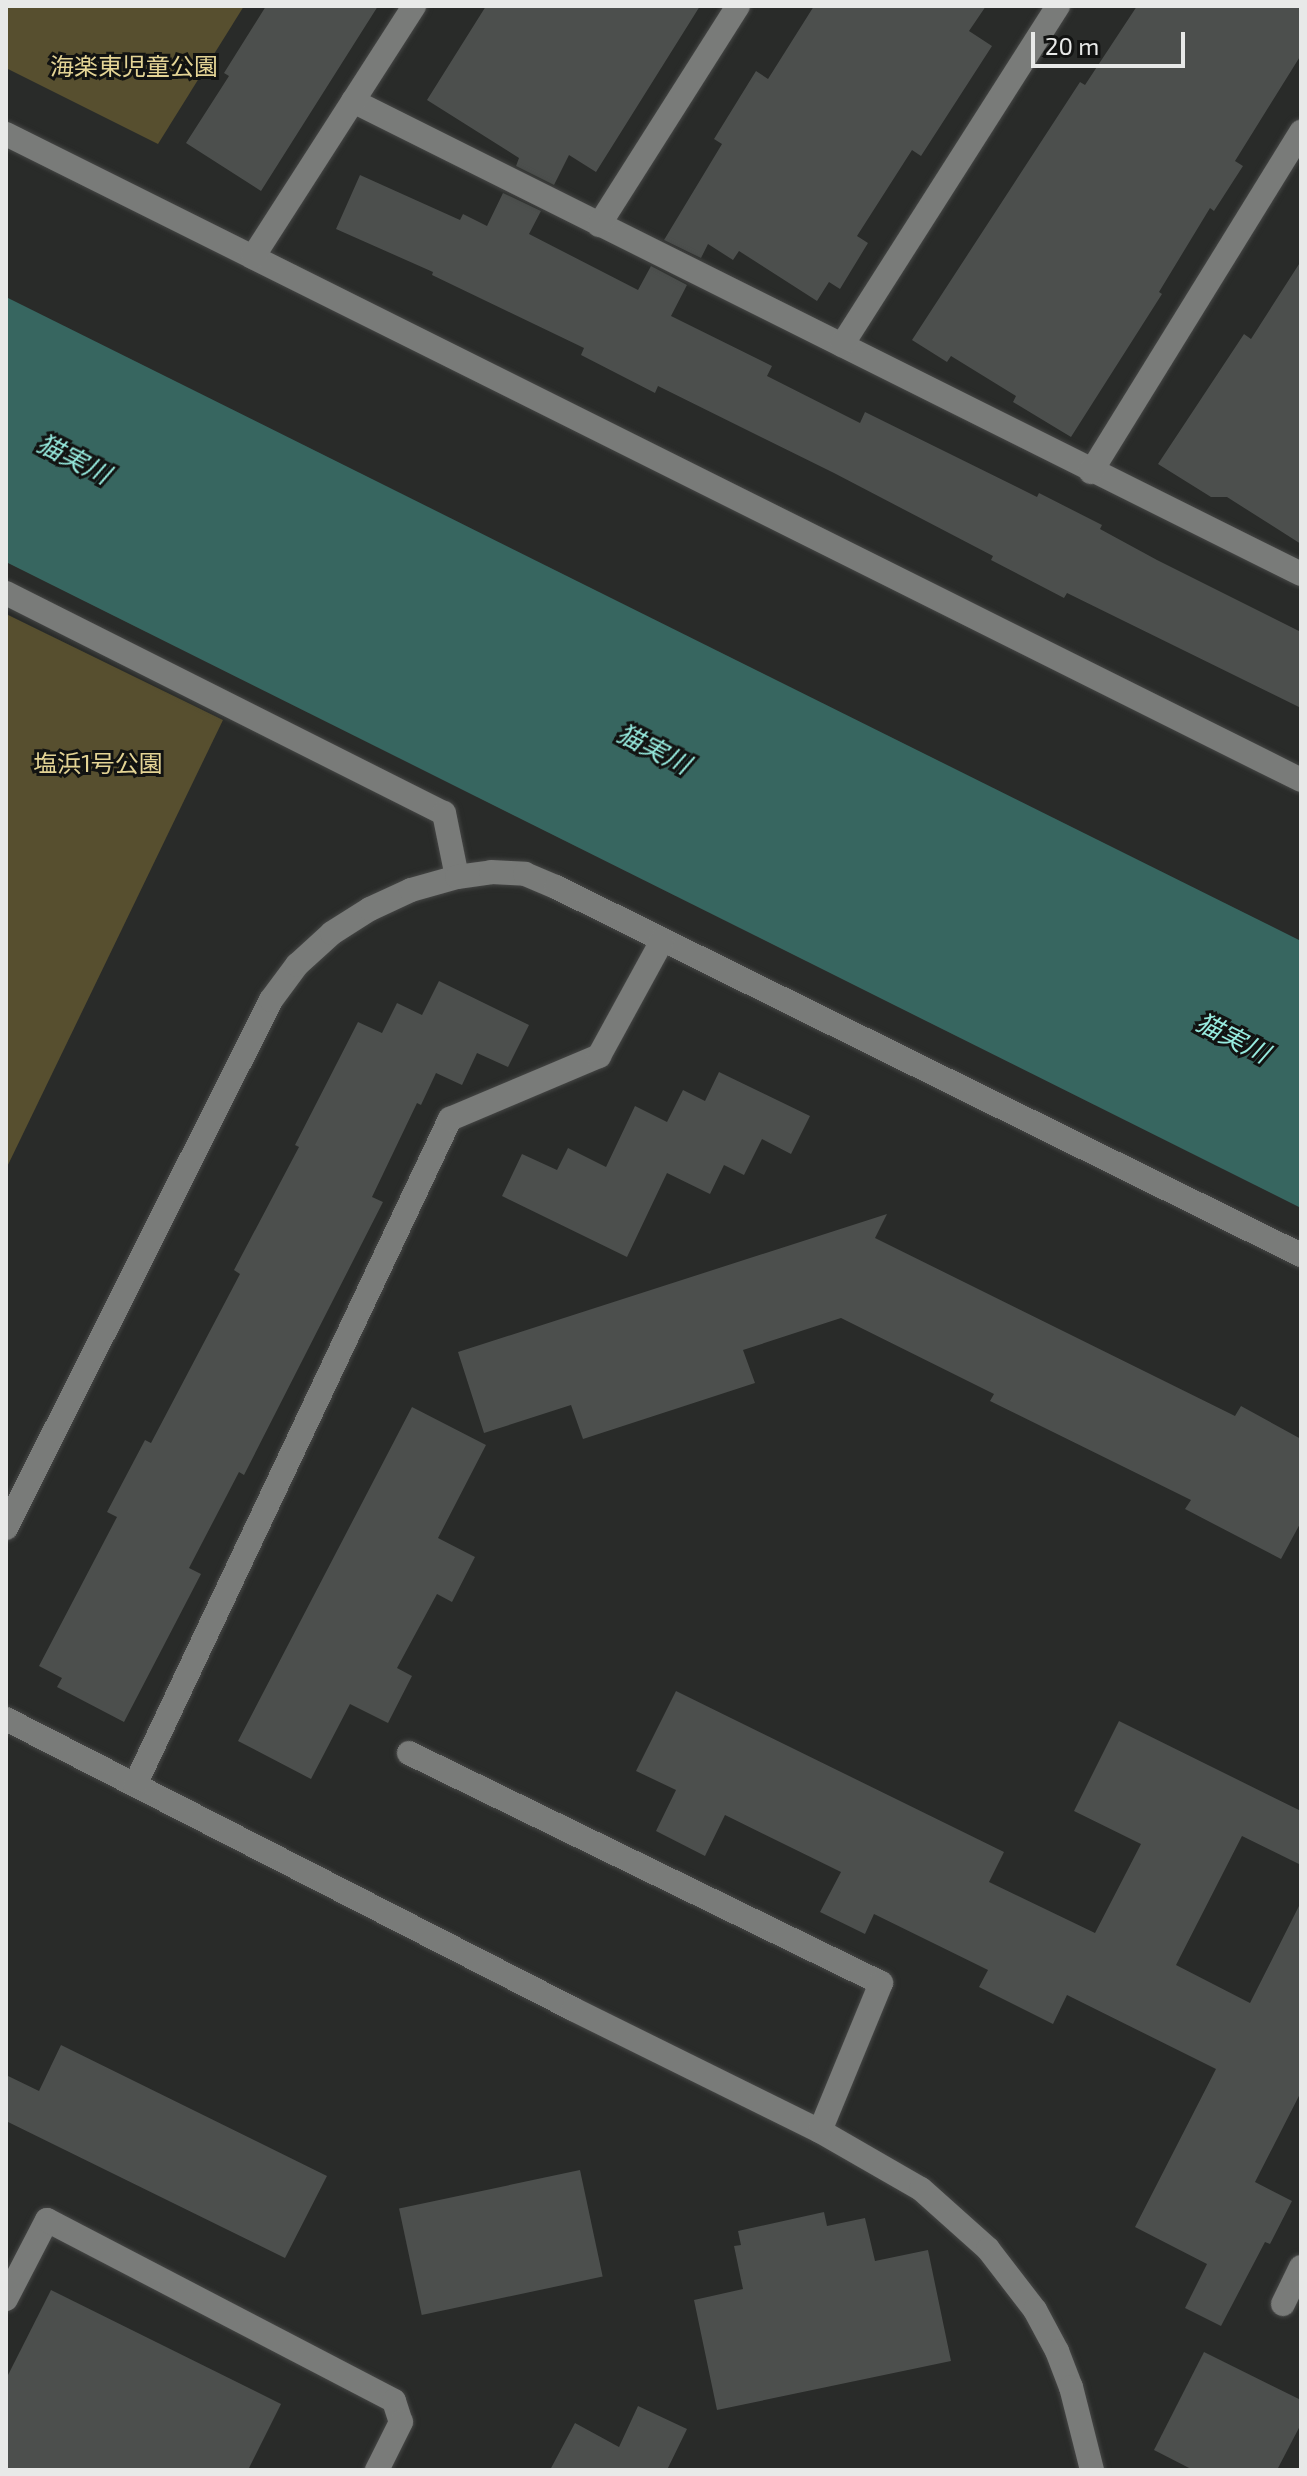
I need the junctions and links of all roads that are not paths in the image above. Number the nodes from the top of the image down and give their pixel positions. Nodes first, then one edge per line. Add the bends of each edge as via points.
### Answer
1 (414, 6) edge
2 (738, 6) edge
3 (1058, 6) edge
4 (353, 101) junction
5 (1301, 132) edge
6 (6, 134) edge
7 (599, 225) junction
8 (253, 257) junction
9 (842, 345) junction
10 (1091, 472) junction
11 (1301, 574) edge
12 (6, 593) edge
13 (1301, 780) edge
14 (457, 877) junction
15 (658, 939) junction
16 (1301, 1255) edge
17 (6, 1528) edge
18 (6, 1719) edge
19 (409, 1753) dead end
20 (135, 1785) junction
21 (820, 2131) junction
22 (1301, 2267) edge
23 (6, 2299) edge
24 (1283, 2304) dead end
25 (377, 2470) edge
26 (1092, 2470) edge

1 - 4 street
2 - 7 street
3 - 9 street
4 - 7 street
4 - 8 street
5 - 10 street
6 - 8 street
7 - 9 street
8 - 13 street
9 - 10 street
10 - 11 street
12 - 14 street via 444,813
14 - 15 street via 525,874
14 - 17 street via 411,890 332,933 297,965 271,1000
15 - 16 street via 838,1023
15 - 20 street via 599,1056 450,1119
18 - 20 street
19 - 21 street via 881,1983
20 - 21 street
21 - 26 street via 921,2189 1015,2280 1057,2351
22 - 24 street
23 - 25 street via 47,2220 394,2401 401,2422

